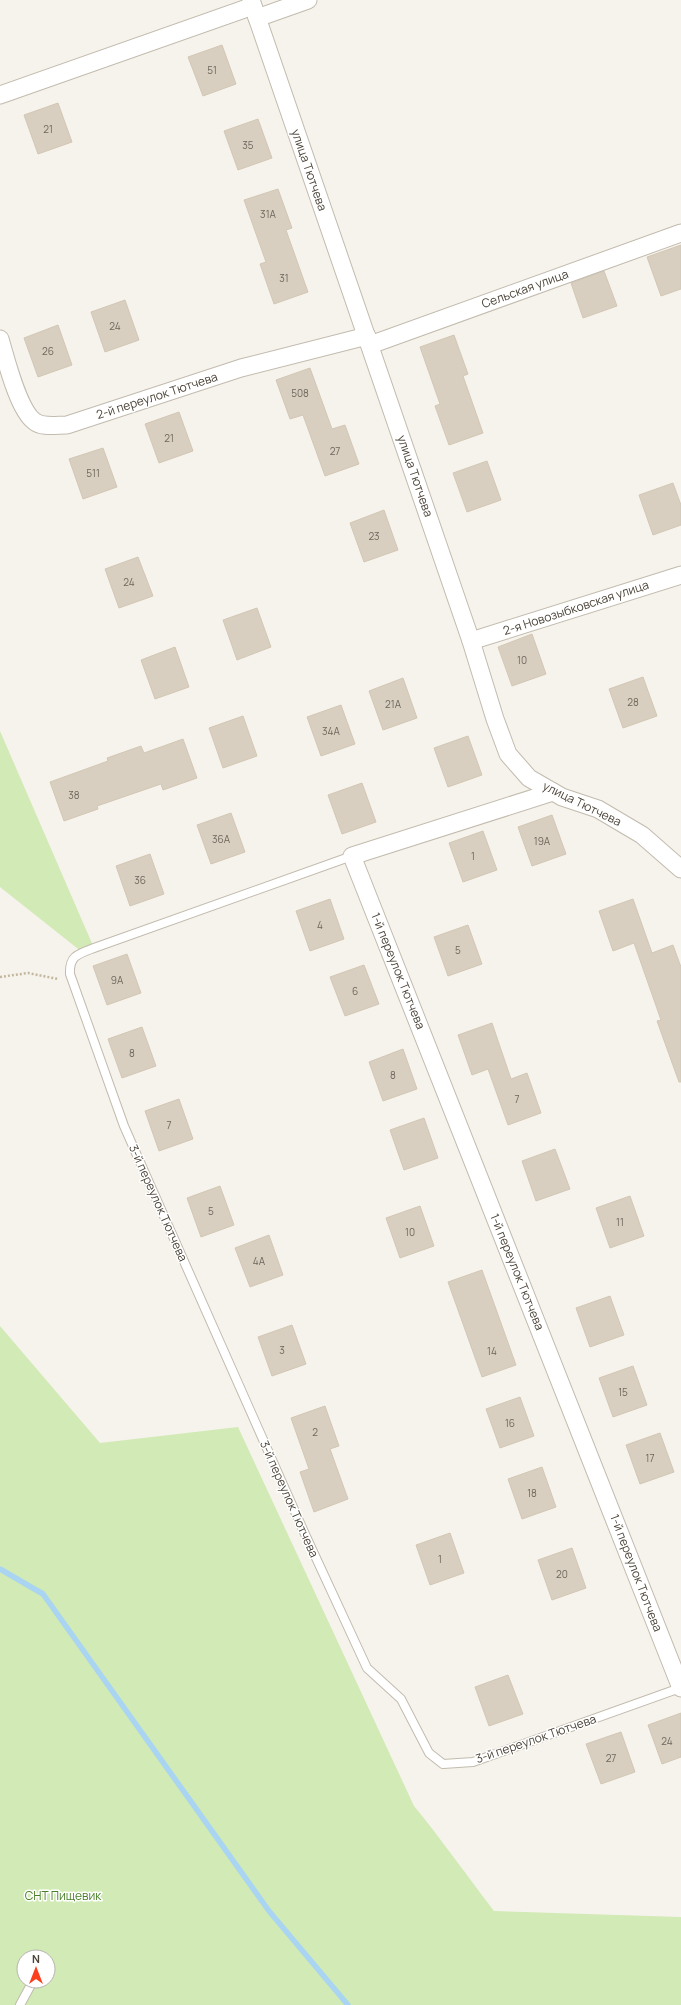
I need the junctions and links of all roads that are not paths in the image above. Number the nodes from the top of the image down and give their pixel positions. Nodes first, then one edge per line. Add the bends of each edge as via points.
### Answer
1 (308, 0) edge
2 (254, 8) edge
3 (0, 94) edge
4 (681, 233) edge
5 (0, 339) edge
6 (368, 341) junction
7 (681, 575) edge
8 (471, 641) junction
9 (553, 792) junction
10 (352, 856) junction
11 (681, 869) edge
12 (681, 1688) edge
13 (29, 1989) edge
14 (20, 2005) edge

1 - 2 street
2 - 3 street
2 - 6 street, улица Тютчева
4 - 6 street, Сельская улица
5 - 6 street, 2-й переулок Тютчева via 20,400 28,415 34,422 48,426 66,425 242,368
6 - 8 street, улица Тютчева
7 - 8 street, 2-я Новозыбковская улица
8 - 9 street, улица Тютчева via 508,754 529,778
9 - 10 street
9 - 11 street, улица Тютчева via 598,809 642,834
10 - 12 street, 1-й переулок Тютчева
10 - 12 lane, 3-й переулок Тютчева via 74,957 70,964 70,974 124,1126 367,1668 401,1699 429,1753 443,1764 473,1762
13 - 14 lane

